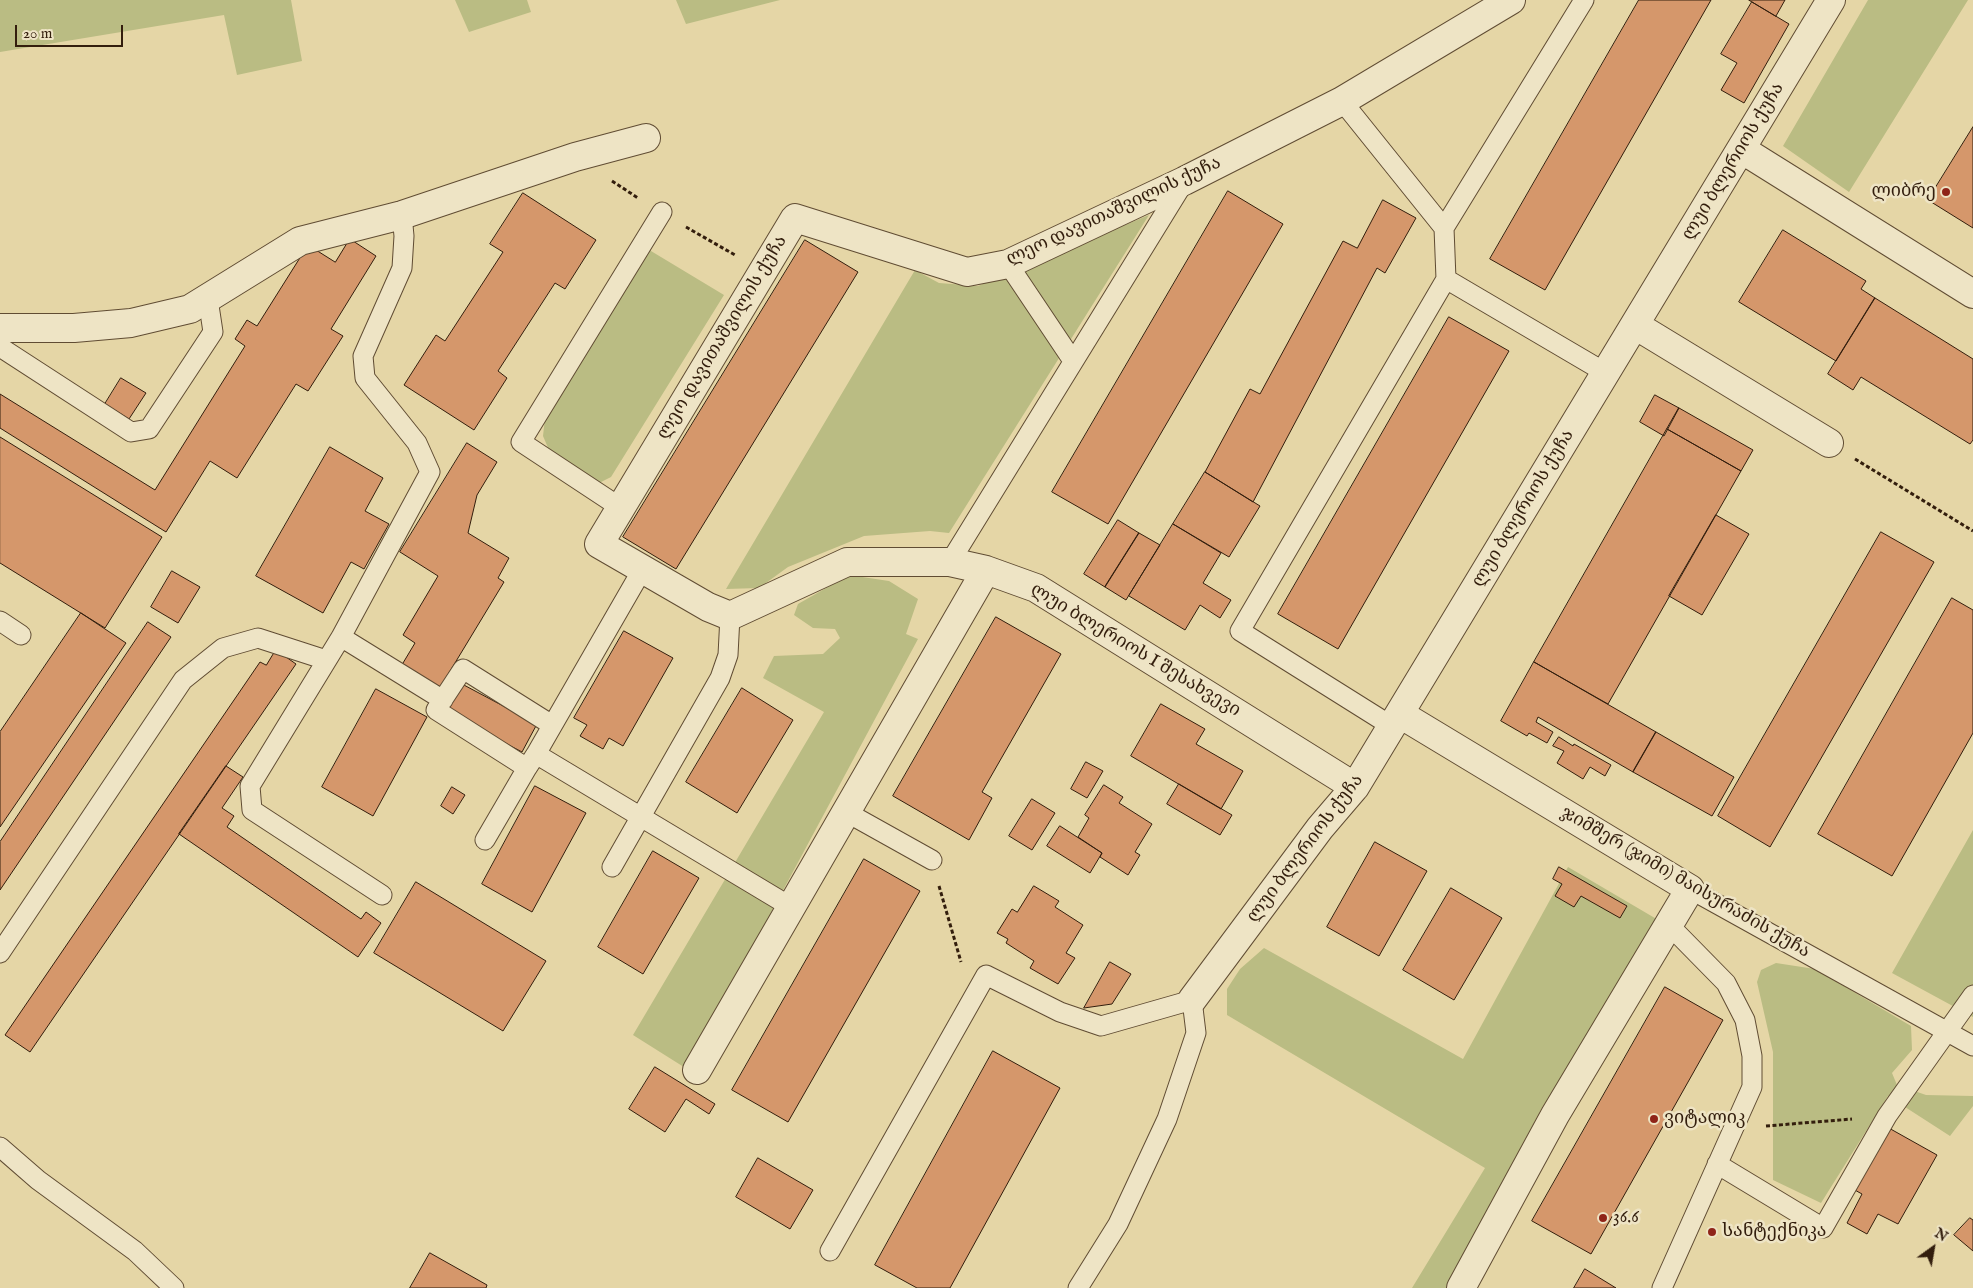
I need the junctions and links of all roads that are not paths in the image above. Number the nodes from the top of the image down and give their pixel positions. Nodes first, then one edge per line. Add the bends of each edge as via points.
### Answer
1 (1511, 0) edge
2 (1584, 0) edge
3 (1832, 0) edge
4 (1342, 101) junction
5 (646, 138) dead end
6 (1741, 149) junction
7 (1184, 180) junction
8 (662, 212) dead end
9 (402, 215) junction
10 (1444, 228) junction
11 (1008, 264) junction
12 (1446, 279) junction
13 (1973, 294) edge
14 (208, 299) junction
15 (1635, 325) junction
16 (0, 328) edge
17 (0, 347) edge
18 (1073, 361) junction
19 (1606, 373) junction
20 (1829, 443) road end
21 (621, 508) junction
22 (950, 562) junction
23 (642, 570) junction
24 (986, 570) junction
25 (730, 616) junction
26 (0, 621) edge
27 (21, 635) dead end
28 (340, 637) junction
29 (326, 660) junction
30 (443, 700) junction
31 (1396, 720) junction
32 (552, 725) junction
33 (531, 761) junction
34 (1355, 788) junction
35 (846, 812) junction
36 (642, 817) junction
37 (485, 840) dead end
38 (932, 860) road end
39 (612, 868) dead end
40 (1690, 888) junction
41 (382, 895) dead end
42 (791, 907) junction
43 (1669, 926) junction
44 (0, 953) edge
45 (1973, 995) edge
46 (1192, 1000) junction
47 (1946, 1032) junction
48 (1973, 1046) edge
49 (697, 1070) dead end
50 (0, 1147) edge
51 (1717, 1164) junction
52 (830, 1251) dead end
53 (174, 1288) edge
54 (1078, 1288) edge
55 (1461, 1288) edge
56 (1662, 1288) edge

1 - 4 street, ლეო დავითაშვილის ქუჩა
2 - 10 lane
3 - 6 street, ლუი ბლერიოს ქუჩა
4 - 7 street, ლეო დავითაშვილის ქუჩა
4 - 10 lane
5 - 9 street via 575,157
6 - 13 street
6 - 15 street, ლუი ბლერიოს ქუჩა
7 - 11 street, ლეო დავითაშვილის ქუჩა
7 - 18 lane
8 - 21 lane via 521,442
9 - 14 street via 300,241
9 - 28 lane via 402,268 363,356 365,378 417,442 430,472
10 - 12 lane
11 - 18 lane
11 - 21 street, ლეო დავითაშვილის ქუჩა via 967,272 795,218
12 - 19 lane
12 - 31 lane via 1240,631
14 - 16 street via 190,309 131,323 74,328
14 - 17 lane via 213,332 149,429 130,432
15 - 19 street, ლუი ბლერიოს ქუჩა
15 - 20 street
18 - 22 lane
19 - 31 street, ლუი ბლერიოს ქუჩა
21 - 23 street, ლეო დავითაშვილის ქუჩა via 599,544
22 - 24 street, ლუი ბლერიოს I შესახვევი
22 - 25 street, ლუი ბლერიოს I შესახვევი via 846,562
23 - 25 street
23 - 32 lane
24 - 34 street, ლუი ბლერიოს I შესახვევი via 1036,588
24 - 35 street
25 - 36 lane via 728,655 720,678
26 - 27 lane
28 - 29 lane
28 - 30 lane
29 - 41 lane via 250,786 252,810
29 - 44 lane via 258,638 223,648 183,680
30 - 32 lane via 463,669
30 - 33 lane via 436,710
31 - 34 street, ლუი ბლერიოს ქუჩა
31 - 40 street, ჯიმშერ (ჯიმი) მაისურაძის ქუჩა
32 - 33 lane
33 - 36 lane
33 - 37 lane
34 - 46 street, ლუი ბლერიოს ქუჩა via 1320,828
35 - 38 lane
35 - 42 street
36 - 39 lane
36 - 42 lane
40 - 43 street
40 - 47 lane, ჯიმშერ (ჯიმი) მაისურაძის ქუჩა
42 - 49 street
43 - 51 lane via 1726,983 1745,1020 1752,1056 1752,1087
43 - 55 street via 1555,1115
45 - 47 lane
46 - 52 lane via 1102,1026 1060,1012 986,975
46 - 54 lane via 1196,1033 1167,1119 1118,1224
47 - 48 lane, ჯიმშერ (ჯიმი) მაისურაძის ქუჩა
47 - 51 lane via 1887,1116 1823,1228
50 - 53 lane via 38,1180 135,1251
51 - 56 lane

